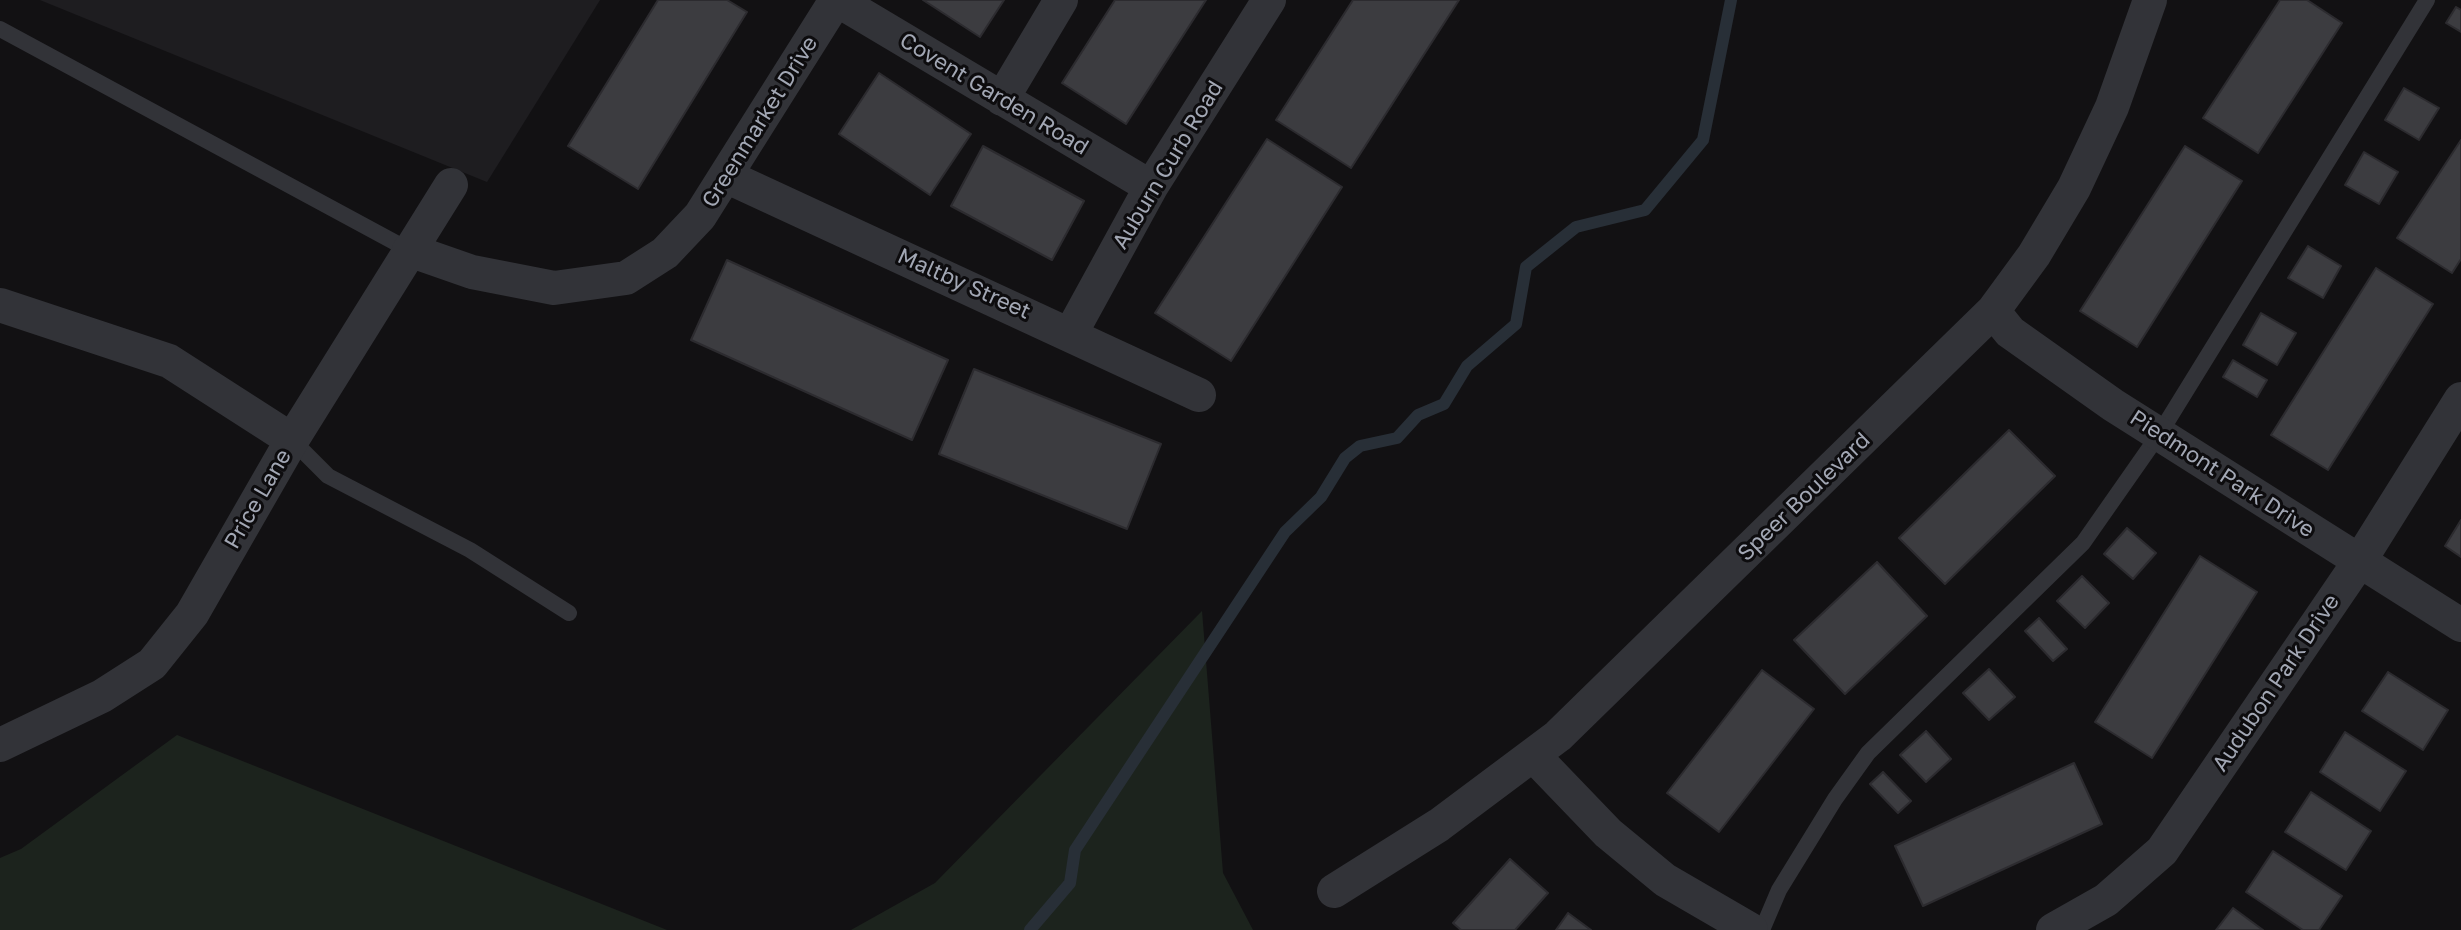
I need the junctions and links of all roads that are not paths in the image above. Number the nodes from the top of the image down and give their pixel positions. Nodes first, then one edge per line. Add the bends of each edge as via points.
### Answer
1 (836, 0) edge
2 (1061, 0) edge
3 (1269, 0) edge
4 (2150, 0) edge
5 (2427, 0) edge
6 (0, 29) edge
7 (1002, 99) junction
8 (728, 177) junction
9 (451, 185) dead end
10 (1151, 187) junction
11 (409, 250) junction
12 (0, 305) edge
13 (1993, 311) junction
14 (1071, 333) junction
15 (1199, 395) dead end
16 (2461, 399) edge
17 (2160, 433) junction
18 (292, 440) junction
19 (2359, 562) junction
20 (569, 613) dead end
21 (2461, 625) edge
22 (0, 745) edge
23 (1533, 755) junction
24 (1334, 891) dead end
25 (1751, 930) edge
26 (1762, 930) edge
27 (2053, 930) edge

1 - 7 street, Covent Garden Road
1 - 8 street, Greenmarket Drive
2 - 7 street
3 - 10 street, Auburn Curb Road
4 - 13 street, Speer Boulevard via 2112,107 2074,188
5 - 17 lane
6 - 11 lane
7 - 10 street, Covent Garden Road
8 - 11 street, Greenmarket Drive via 665,253 626,278 554,288 472,272
8 - 14 street, Maltby Street
9 - 11 street, Price Lane
10 - 14 street, Auburn Curb Road
11 - 18 street, Price Lane
12 - 18 street via 169,361
13 - 17 street, Piedmont Park Drive via 2010,332
13 - 23 street, Speer Boulevard
14 - 15 street, Maltby Street
16 - 19 street, Audubon Park Drive
17 - 19 street, Piedmont Park Drive
17 - 26 lane via 2083,543 1868,753 1779,890
18 - 20 lane via 328,476 470,550
18 - 22 street, Price Lane via 192,614 152,664 102,696
19 - 21 street, Piedmont Park Drive
19 - 27 street, Audubon Park Drive via 2162,851 2106,900
23 - 24 street, Speer Boulevard via 1439,825
23 - 25 street via 1608,833 1665,880

